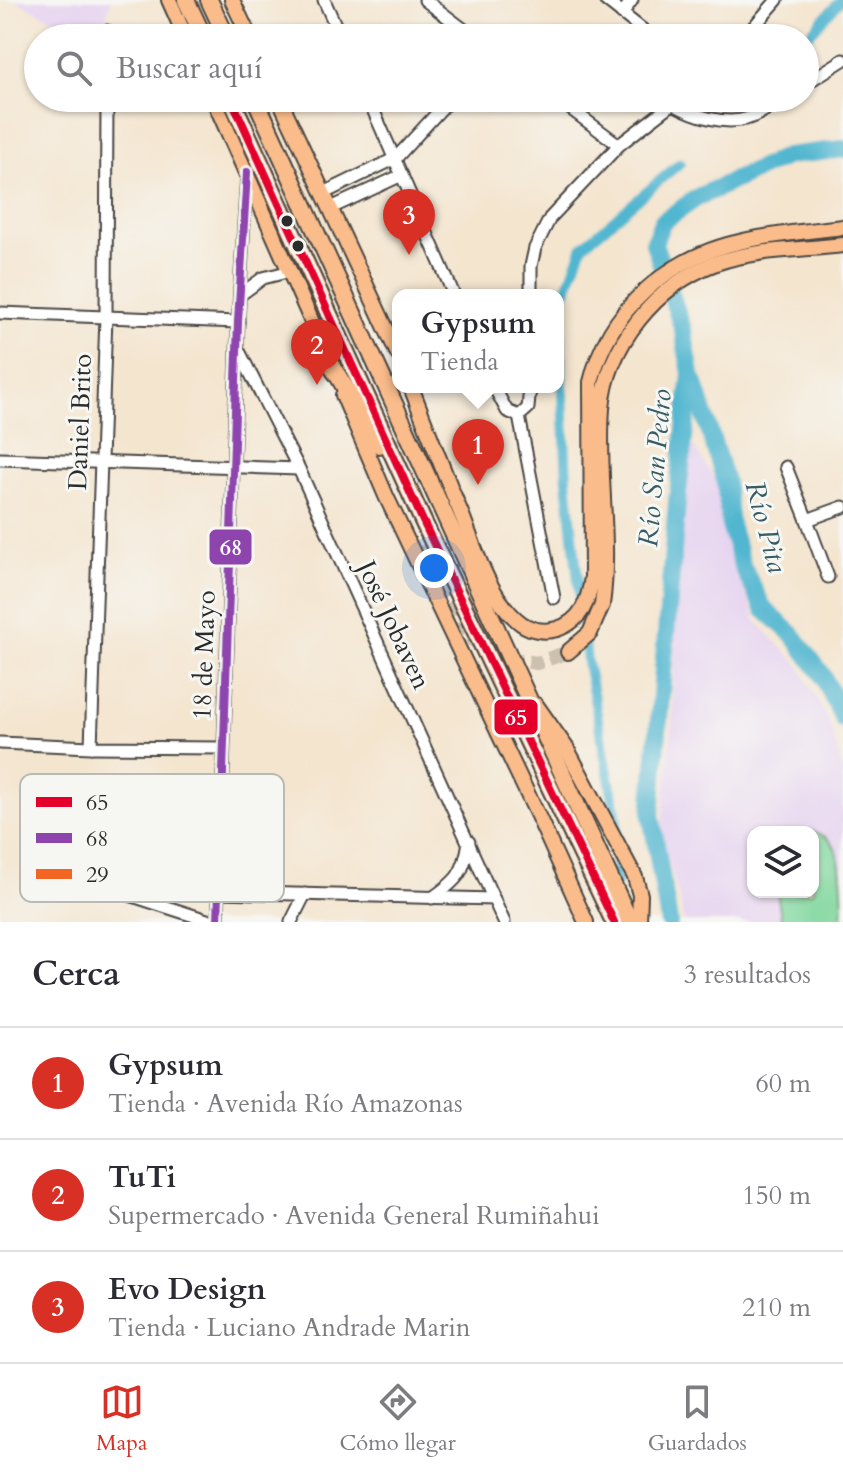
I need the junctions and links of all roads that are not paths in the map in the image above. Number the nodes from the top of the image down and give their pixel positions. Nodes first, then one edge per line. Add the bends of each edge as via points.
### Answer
1 (169, 0) edge
2 (186, 0) edge
3 (209, 0) edge
4 (232, 0) edge
5 (324, 0) edge
6 (425, 0) edge
7 (605, 0) edge
8 (632, 0) edge
9 (777, 0) edge
10 (622, 14) junction
11 (180, 24) edge
12 (197, 24) edge
13 (220, 24) edge
14 (243, 24) edge
15 (335, 24) edge
16 (457, 24) edge
17 (635, 24) edge
18 (756, 24) edge
19 (843, 60) edge
20 (819, 75) edge
21 (107, 112) edge
22 (219, 112) edge
23 (237, 112) edge
24 (261, 112) edge
25 (286, 112) edge
26 (375, 112) edge
27 (438, 112) edge
28 (575, 112) edge
29 (662, 112) edge
30 (692, 112) edge
31 (762, 112) edge
32 (619, 145) junction
33 (396, 158) junction
34 (247, 172) junction
35 (402, 175) junction
36 (324, 193) junction
37 (331, 208) junction
38 (843, 227) edge
39 (843, 245) edge
40 (694, 266) junction
41 (291, 271) junction
42 (451, 289) edge
43 (531, 289) edge
44 (240, 295) junction
45 (0, 313) edge
46 (106, 317) junction
47 (238, 322) junction
48 (392, 341) edge
49 (238, 348) junction
50 (331, 364) junction
51 (413, 393) edge
52 (497, 393) edge
53 (529, 393) edge
54 (519, 416) junction
55 (0, 459) edge
56 (101, 462) junction
57 (234, 467) junction
58 (786, 467) dead end
59 (299, 469) junction
60 (843, 507) edge
61 (422, 519) junction
62 (807, 520) junction
63 (828, 577) dead end
64 (554, 598) dead end
65 (568, 652) tunnel mouth
66 (523, 689) junction
67 (0, 743) edge
68 (91, 747) junction
69 (223, 748) junction
70 (222, 774) edge
71 (469, 842) junction
72 (586, 842) junction
73 (284, 894) edge
74 (305, 894) junction
75 (432, 898) junction
76 (494, 899) junction
77 (153, 902) edge
78 (217, 902) edge
79 (216, 922) edge
80 (291, 922) edge
81 (504, 922) edge
82 (586, 922) edge
83 (614, 922) edge
84 (630, 922) edge
85 (639, 922) edge

1 - 11 main road
2 - 12 highway
3 - 13 highway
4 - 14 main road
5 - 15 street
6 - 16 street
7 - 10 street
8 - 10 street
9 - 18 street
10 - 17 street
19 - 20 street
21 - 46 street, Daniel Brito
22 - 34 main road
23 - 61 highway
24 - 66 highway
25 - 36 main road
26 - 33 street
27 - 33 street
28 - 32 street
29 - 32 street
30 - 31 street via 738,120
32 - 43 street via 544,227 531,266
33 - 35 street
33 - 36 street
34 - 41 main road
34 - 44 street, 18 de Mayo
35 - 37 street
35 - 42 street
36 - 37 main road
37 - 48 main road
38 - 40 main road via 738,242
39 - 40 main road
40 - 51 main road via 658,279 606,338 591,382 589,596 572,621 556,629 537,630 519,623 505,607 484,571
40 - 65 main road via 640,318 613,361 602,409 604,594 590,633
41 - 44 street via 263,278
41 - 50 main road
44 - 47 street, 18 de Mayo
45 - 46 street
46 - 47 street
46 - 56 street, Daniel Brito
47 - 49 street, 18 de Mayo
49 - 57 street, 18 de Mayo
49 - 59 street, José Jobaven
50 - 61 highway
50 - 82 main road via 389,501
52 - 54 street via 507,411
53 - 54 street via 528,408
54 - 64 street
55 - 56 street
56 - 57 street
56 - 68 street, Daniel Brito
57 - 59 street
57 - 69 street, 18 de Mayo
58 - 62 street
59 - 71 street, José Jobaven
60 - 62 street
61 - 72 highway
62 - 63 street
66 - 72 highway
66 - 85 main road via 567,749 635,877
67 - 68 street
68 - 69 street
69 - 70 street, 18 de Mayo
71 - 75 street via 459,877
71 - 76 street, José Jobaven
72 - 83 highway
72 - 84 highway
73 - 74 street
74 - 75 street
74 - 80 street
75 - 76 street
76 - 81 street, José Jobaven
77 - 79 street
78 - 79 street, 18 de Mayo

